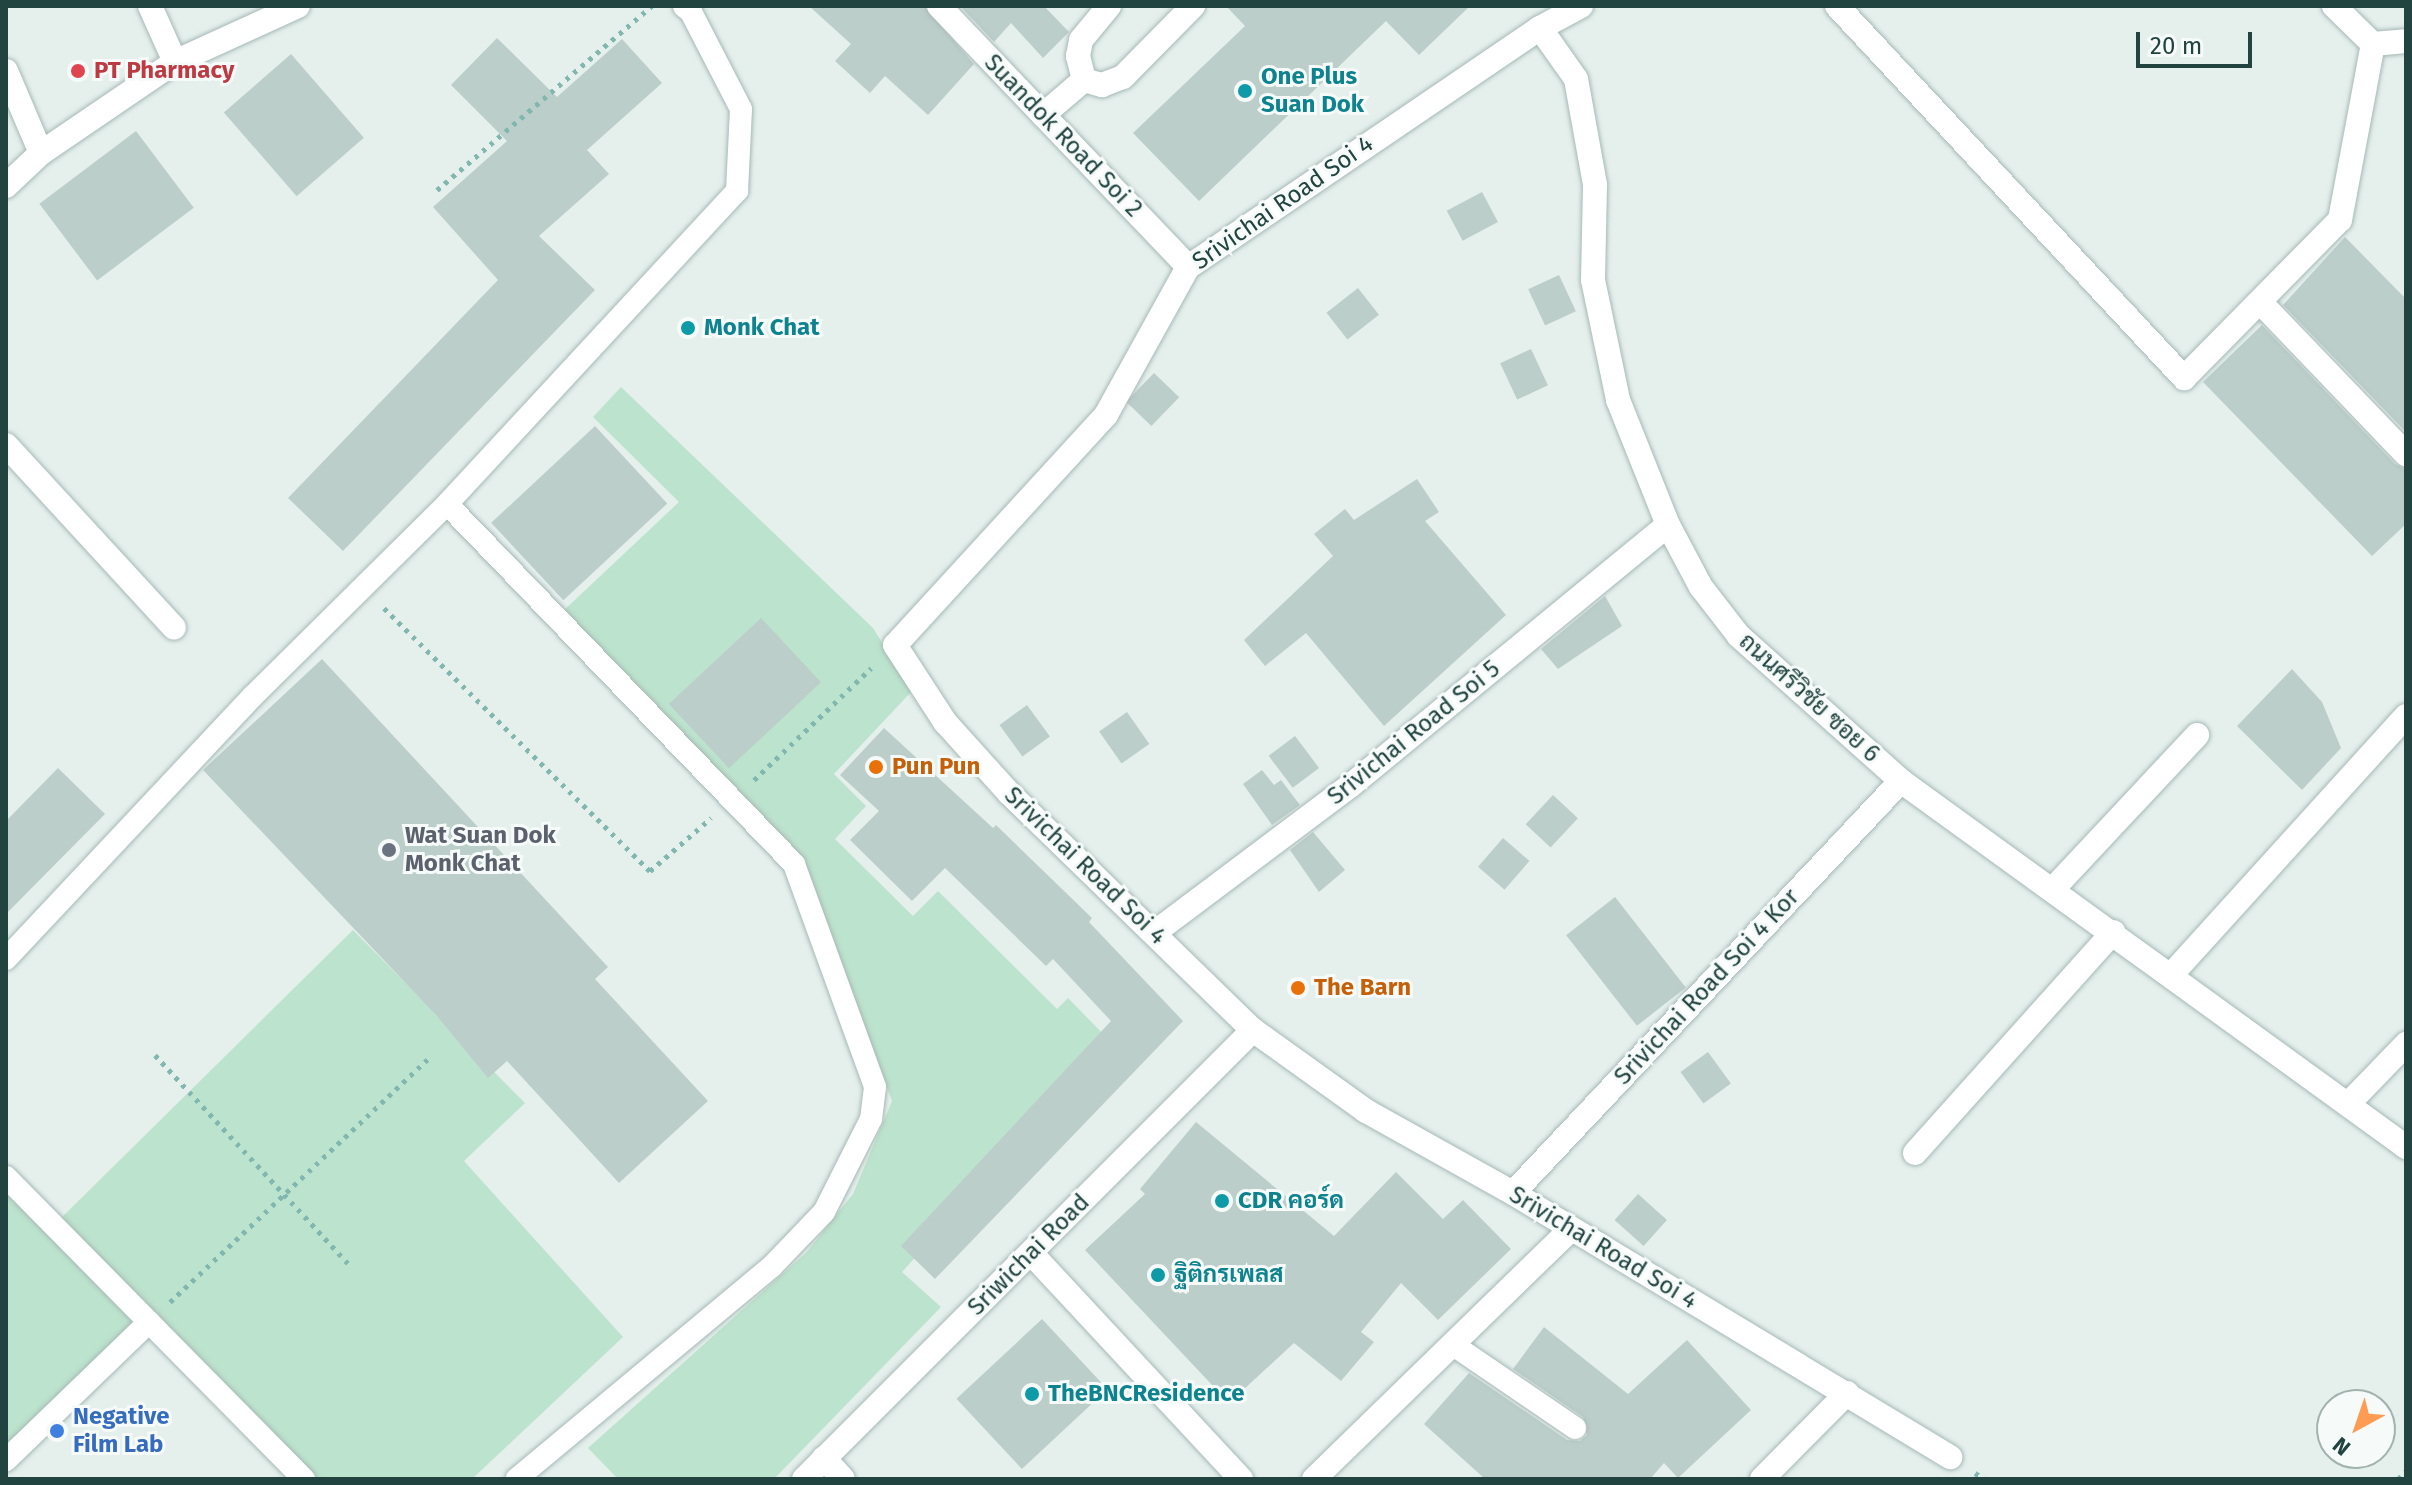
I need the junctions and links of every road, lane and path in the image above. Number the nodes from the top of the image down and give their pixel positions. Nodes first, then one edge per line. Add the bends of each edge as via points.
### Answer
1 (150, 6) edge
2 (298, 6) edge
3 (652, 6) edge
4 (939, 6) edge
5 (1109, 6) edge
6 (1193, 6) edge
7 (1581, 6) edge
8 (1837, 6) edge
9 (2334, 6) edge
10 (687, 8) edge
11 (1540, 28) junction
12 (2406, 41) edge
13 (2373, 44) junction
14 (175, 62) junction
15 (6, 71) edge
16 (1084, 80) junction
17 (1043, 115) junction
18 (41, 153) junction
19 (6, 186) edge
20 (437, 190) dead end
21 (1188, 267) junction
22 (2262, 304) junction
23 (6, 445) edge
24 (2406, 454) edge
25 (447, 504) junction
26 (1668, 525) junction
27 (364, 588) junction
28 (174, 628) dead end
29 (895, 645) junction
30 (2406, 716) edge
31 (2197, 735) dead end
32 (1901, 781) junction
33 (731, 801) junction
34 (2053, 889) junction
35 (2113, 932) junction
36 (1154, 933) junction
37 (6, 959) edge
38 (2172, 974) junction
39 (1253, 1030) junction
40 (2406, 1044) edge
41 (155, 1055) dead end
42 (428, 1059) dead end
43 (2350, 1102) junction
44 (2406, 1147) edge
45 (1915, 1153) dead end
46 (6, 1177) edge
47 (286, 1192) junction
48 (1513, 1193) junction
49 (1569, 1231) junction
50 (1031, 1253) junction
51 (352, 1268) dead end
52 (149, 1322) junction
53 (1452, 1344) junction
54 (1847, 1393) junction
55 (1575, 1428) dead end
56 (1950, 1457) dead end
57 (824, 1458) junction
58 (6, 1460) edge
59 (2406, 1471) edge
60 (304, 1479) edge
61 (517, 1479) edge
62 (804, 1479) edge
63 (843, 1479) edge
64 (1241, 1479) edge
65 (1314, 1479) edge
66 (1762, 1479) edge
67 (2398, 1479) edge

1 - 14 street
2 - 14 street
3 - 20 path
4 - 17 street, Suandok Road Soi 2
5 - 16 street via 1081,40 1078,56
6 - 16 street via 1123,77 1102,85
7 - 11 street, Srivichai Road Soi 4
8 - 22 street via 2184,378
9 - 13 street
10 - 25 lane via 741,109 737,191
11 - 21 street, Srivichai Road Soi 4
11 - 26 street, ถนนศรีวิชัย ซอย 6 via 1576,79 1595,185 1596,295 1618,400
12 - 13 street
13 - 22 street via 2340,220
14 - 18 street
15 - 18 street
16 - 17 street
17 - 21 street, Suandok Road Soi 2
18 - 19 street
21 - 29 street, Srivichai Road Soi 4 via 1106,415
22 - 24 street
23 - 28 street
25 - 27 lane
25 - 33 lane
26 - 32 street, ถนนศรีวิชัย ซอย 6 via 1701,587 1739,636
26 - 36 street, Srivichai Road Soi 5 via 1350,786
27 - 33 path via 650,871
27 - 37 lane via 253,696
29 - 33 path
29 - 36 street, Srivichai Road Soi 4 via 945,722
30 - 38 street
31 - 34 street
32 - 34 street, ถนนศรีวิชัย ซอย 6
32 - 48 street, Srivichai Road Soi 4 Kor
33 - 61 lane via 794,864 875,1087 871,1119 824,1212 771,1267
34 - 35 street, ถนนศรีวิชัย ซอย 6
35 - 38 street, ถนนศรีวิชัย ซอย 6
35 - 45 street
36 - 39 street, Srivichai Road Soi 4
38 - 43 street, ถนนศรีวิชัย ซอย 6
39 - 48 street, Srivichai Road Soi 4 via 1366,1111
39 - 50 street, Sriwichai Road
40 - 43 street
41 - 47 path
42 - 47 path
43 - 44 street, ถนนศรีวิชัย ซอย 6
46 - 52 lane
47 - 51 path
47 - 52 path
48 - 49 street, Srivichai Road Soi 4
49 - 53 street
49 - 54 street, Srivichai Road Soi 4
50 - 57 street, Sriwichai Road
50 - 64 street
52 - 58 lane
52 - 60 lane
53 - 55 lane
53 - 65 street
54 - 56 street, Srivichai Road Soi 4
54 - 66 street
57 - 62 street, Sriwichai Road
57 - 63 street
59 - 67 path

